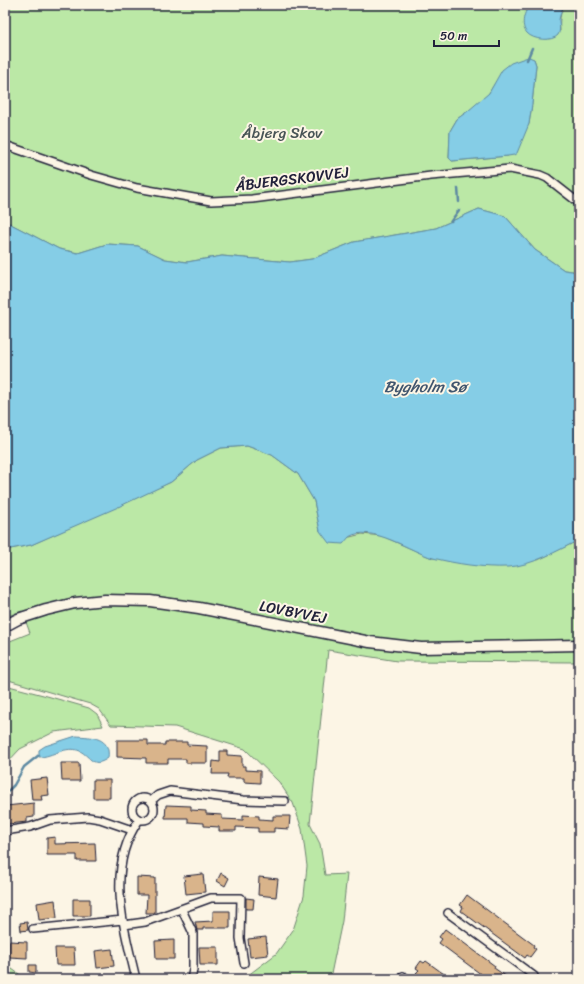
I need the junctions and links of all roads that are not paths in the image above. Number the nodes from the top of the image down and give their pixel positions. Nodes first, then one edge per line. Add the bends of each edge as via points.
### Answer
1 (5, 145) edge
2 (579, 203) edge
3 (5, 626) edge
4 (579, 645) edge
5 (151, 801) junction
6 (285, 801) dead end
7 (139, 820) junction
8 (132, 830) junction
9 (5, 831) edge
10 (182, 910) junction
11 (448, 913) dead end
12 (123, 922) junction
13 (33, 929) dead end
14 (244, 963) dead end
15 (136, 979) edge
16 (191, 979) edge
17 (535, 979) edge

1 - 2 street, ÅBJERGSKOVVEJ via 137,188 211,201 252,199 431,176 510,169 548,178
3 - 4 street, LOVBYVEJ via 18,619 75,603 105,600 150,601 199,608 370,642 421,648
5 - 6 street via 158,795 170,791 243,800
5 - 7 street via 153,813 148,819
5 - 7 street via 140,798 134,802 132,814
7 - 8 street
8 - 9 street via 100,819 82,818 44,821 30,827
8 - 12 street via 121,865 119,891
10 - 12 street via 145,922
10 - 14 street via 211,898 241,898 240,938
10 - 16 street via 193,933
11 - 17 street
12 - 13 street
12 - 15 street

